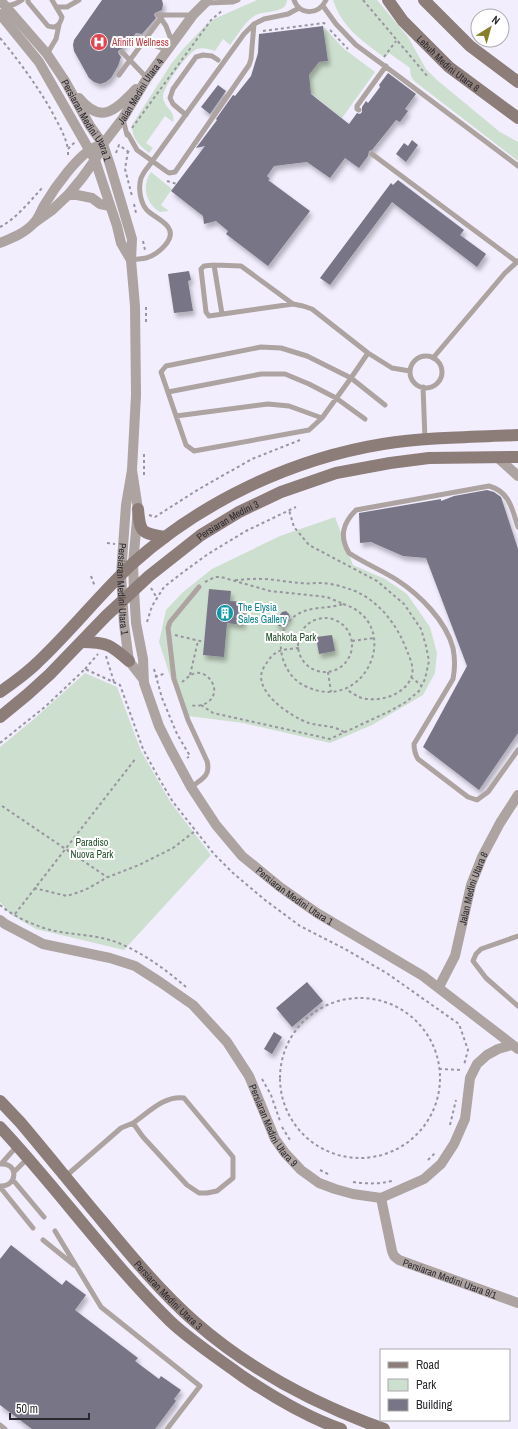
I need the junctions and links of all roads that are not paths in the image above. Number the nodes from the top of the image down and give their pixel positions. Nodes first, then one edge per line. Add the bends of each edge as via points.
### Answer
1 (22, 0) edge
2 (28, 0) edge
3 (52, 0) edge
4 (79, 0) edge
5 (294, 0) edge
6 (326, 0) edge
7 (388, 0) edge
8 (424, 0) edge
9 (236, 1) edge
10 (3, 2) edge
11 (206, 2) edge
12 (323, 6) junction
13 (56, 7) junction
14 (67, 7) junction
15 (299, 8) junction
16 (0, 14) edge
17 (193, 15) junction
18 (62, 16) junction
19 (162, 17) junction
20 (254, 24) junction
21 (59, 25) junction
22 (137, 37) dead end
23 (144, 41) junction
24 (170, 47) junction
25 (122, 52) dead end
26 (46, 54) junction
27 (130, 60) junction
28 (218, 60) dead end
29 (386, 66) junction
30 (119, 75) dead end
31 (147, 78) junction
32 (65, 81) junction
33 (518, 82) edge
34 (359, 110) dead end
35 (186, 115) junction
36 (123, 118) junction
37 (518, 118) edge
38 (103, 144) junction
39 (89, 150) junction
40 (372, 154) dead end
41 (95, 160) junction
42 (152, 162) junction
43 (518, 166) edge
44 (68, 195) junction
45 (110, 206) junction
46 (34, 223) junction
47 (0, 243) edge
48 (131, 260) junction
49 (517, 261) edge
50 (214, 265) junction
51 (293, 304) junction
52 (222, 314) junction
53 (368, 353) junction
54 (433, 358) junction
55 (410, 371) junction
56 (351, 378) junction
57 (423, 387) junction
58 (168, 392) junction
59 (336, 398) junction
60 (385, 405) dead end
61 (176, 416) junction
62 (322, 418) junction
63 (366, 418) dead end
64 (518, 435) edge
65 (425, 439) junction
66 (518, 456) edge
67 (497, 457) junction
68 (132, 470) junction
69 (518, 476) edge
70 (141, 512) junction
71 (518, 527) edge
72 (165, 537) junction
73 (133, 564) junction
74 (121, 575) junction
75 (199, 587) road end
76 (134, 590) junction
77 (123, 601) junction
78 (82, 642) junction
79 (129, 661) junction
80 (143, 681) junction
81 (0, 692) edge
82 (0, 717) edge
83 (518, 750) edge
84 (191, 788) junction
85 (518, 795) edge
86 (2, 922) edge
87 (518, 936) edge
88 (439, 987) junction
89 (518, 1006) edge
90 (515, 1047) edge
91 (2, 1107) edge
92 (133, 1123) junction
93 (0, 1127) edge
94 (35, 1140) junction
95 (17, 1146) junction
96 (28, 1158) junction
97 (1, 1164) edge
98 (14, 1172) junction
99 (65, 1177) junction
100 (13, 1180) junction
101 (0, 1186) edge
102 (381, 1198) junction
103 (44, 1217) dead end
104 (33, 1228) dead end
105 (55, 1231) dead end
106 (43, 1240) dead end
107 (76, 1267) junction
108 (518, 1303) edge
109 (0, 1425) edge
110 (5, 1429) edge
111 (167, 1429) edge
112 (341, 1429) edge
113 (384, 1429) edge

1 - 10 lane via 10,6
2 - 21 lane via 48,26
3 - 13 lane
4 - 14 lane
5 - 15 lane
6 - 12 lane
7 - 37 street, Lebuh Medini Utara 8 via 403,21 449,67
8 - 33 street via 470,46
9 - 11 lane
10 - 26 street, Persiaran Medini Utara 1
11 - 17 street, Jalan Medini Utara 4
12 - 15 lane via 314,12
12 - 29 lane via 356,45
13 - 14 lane
13 - 18 lane
14 - 18 lane
15 - 20 lane
16 - 39 street, Persiaran Medini Utara 1 via 39,62
17 - 19 lane
17 - 24 street, Jalan Medini Utara 4
18 - 21 lane
19 - 23 lane
19 - 24 lane
20 - 35 lane via 231,51
20 - 42 lane via 250,64 177,170 169,172
21 - 26 lane via 56,39
22 - 23 lane
23 - 24 lane
23 - 27 lane
24 - 31 street, Jalan Medini Utara 4
25 - 27 lane
26 - 32 street, Persiaran Medini Utara 1
27 - 30 lane
27 - 31 lane
28 - 35 lane via 212,56 196,57 173,89 170,98 173,104
29 - 34 lane via 357,106
29 - 43 lane
31 - 32 street via 117,108 107,112 99,112 86,106
31 - 36 street, Jalan Medini Utara 4
32 - 38 street, Persiaran Medini Utara 1
35 - 42 lane
36 - 38 street, Jalan Medini Utara 4
36 - 42 lane via 127,135 137,150
38 - 39 street, Jalan Medini Utara 4
38 - 41 street, Jalan Medini Utara 4
38 - 48 street, Persiaran Medini Utara 1 via 132,239
39 - 41 street, Persiaran Medini Utara 1
39 - 46 street, Jalan Medini Utara 4 via 74,164
40 - 49 lane
41 - 44 street, Jalan Medini Utara 4
41 - 45 street, Persiaran Medini Utara 1
42 - 48 lane via 142,177 139,189 147,210 168,225 170,238 157,253 147,258
44 - 45 street via 92,198 100,204
44 - 46 street, Jalan Medini Utara 4
45 - 48 street, Persiaran Medini Utara 1 via 121,243
46 - 47 street, Jalan Medini Utara 4 via 19,235
48 - 68 street, Persiaran Medini Utara 1 via 135,306 136,388
49 - 54 lane
50 - 51 lane via 241,266
50 - 52 lane
50 - 52 lane via 200,269 206,312 209,316
51 - 52 lane
51 - 53 lane via 312,309
53 - 55 lane via 392,368
53 - 56 lane
54 - 55 lane via 424,356 416,359
54 - 57 lane via 441,368 441,376 432,386
55 - 57 lane via 412,379
56 - 58 lane via 307,356 281,348 261,347 166,366 161,372
56 - 59 lane
56 - 60 lane
57 - 65 lane
58 - 59 lane via 262,374 285,374
58 - 61 lane
59 - 62 lane
59 - 63 lane
61 - 62 lane via 268,404 289,406
61 - 62 lane via 186,445 194,451 309,430
64 - 65 street, Persiaran Medini 3
65 - 72 street, Persiaran Medini 3 via 382,444 329,456 280,473 213,506
66 - 67 street, Persiaran Medini 3
67 - 69 street
67 - 76 street, Persiaran Medini 3 via 429,458 390,463 336,473 307,482 238,512 201,534
68 - 70 street, Persiaran Medini Utara 1
68 - 74 street, Persiaran Medini Utara 1 via 126,505
70 - 72 street via 140,526 145,532
70 - 73 street, Persiaran Medini Utara 1
71 - 83 lane via 508,498 504,493 489,486 356,510 343,528 344,545 348,552 406,586 438,618 453,649 453,679 414,744 418,759 468,798 477,800 488,792
72 - 73 street, Persiaran Medini 3
73 - 74 street, Persiaran Medini 3
73 - 76 street, Persiaran Medini Utara 1
74 - 77 street, Persiaran Medini Utara 1
74 - 81 street, Persiaran Medini 3 via 37,662
75 - 84 lane via 170,622 168,628 176,686 209,768 207,775
76 - 77 street, Persiaran Medini 3
76 - 80 street, Persiaran Medini Utara 1 via 136,623 143,659
77 - 78 street, Persiaran Medini 3
77 - 79 street, Persiaran Medini Utara 1
78 - 79 street via 104,643
78 - 82 street, Persiaran Medini 3 via 34,689
79 - 80 street, Persiaran Medini Utara 1
80 - 84 street, Persiaran Medini Utara 1 via 159,726
84 - 88 street, Persiaran Medini Utara 1 via 216,825 242,856 280,887 317,913
85 - 88 street, Jalan Medini Utara 8 via 500,822 482,857 471,885 455,956
86 - 102 street, Persiaran Medini Utara 9 via 43,944 135,966 193,1006 227,1042 249,1076 275,1139 285,1154 319,1183 353,1194
87 - 89 lane via 481,949 473,961 486,978
88 - 90 street, Persiaran Medini Utara 1
90 - 102 street via 498,1049 478,1064 470,1078 465,1119 454,1144 441,1164 424,1179
91 - 94 street, Persiaran Medini Utara 3
92 - 92 lane via 187,1185 199,1193 217,1191 233,1178 233,1157 184,1098 166,1099
92 - 99 lane via 121,1128
93 - 95 street, Persiaran Medini Utara 3
94 - 96 street
94 - 99 street, Persiaran Medini Utara 3
95 - 96 street, Persiaran Medini Utara 3
95 - 97 lane
96 - 98 lane
96 - 112 street, Persiaran Medini Utara 3 via 122,1271 171,1322 267,1393 323,1423
97 - 98 lane via 10,1166
98 - 100 lane
99 - 113 street, Persiaran Medini Utara 3 via 158,1286 196,1322 235,1353 314,1401
100 - 101 lane via 7,1185
100 - 103 lane
101 - 104 lane
102 - 108 street, Persiaran Medini Utara 9/1 via 392,1251 399,1260
105 - 107 lane
106 - 107 lane
107 - 111 lane via 101,1307 200,1386
109 - 110 lane

